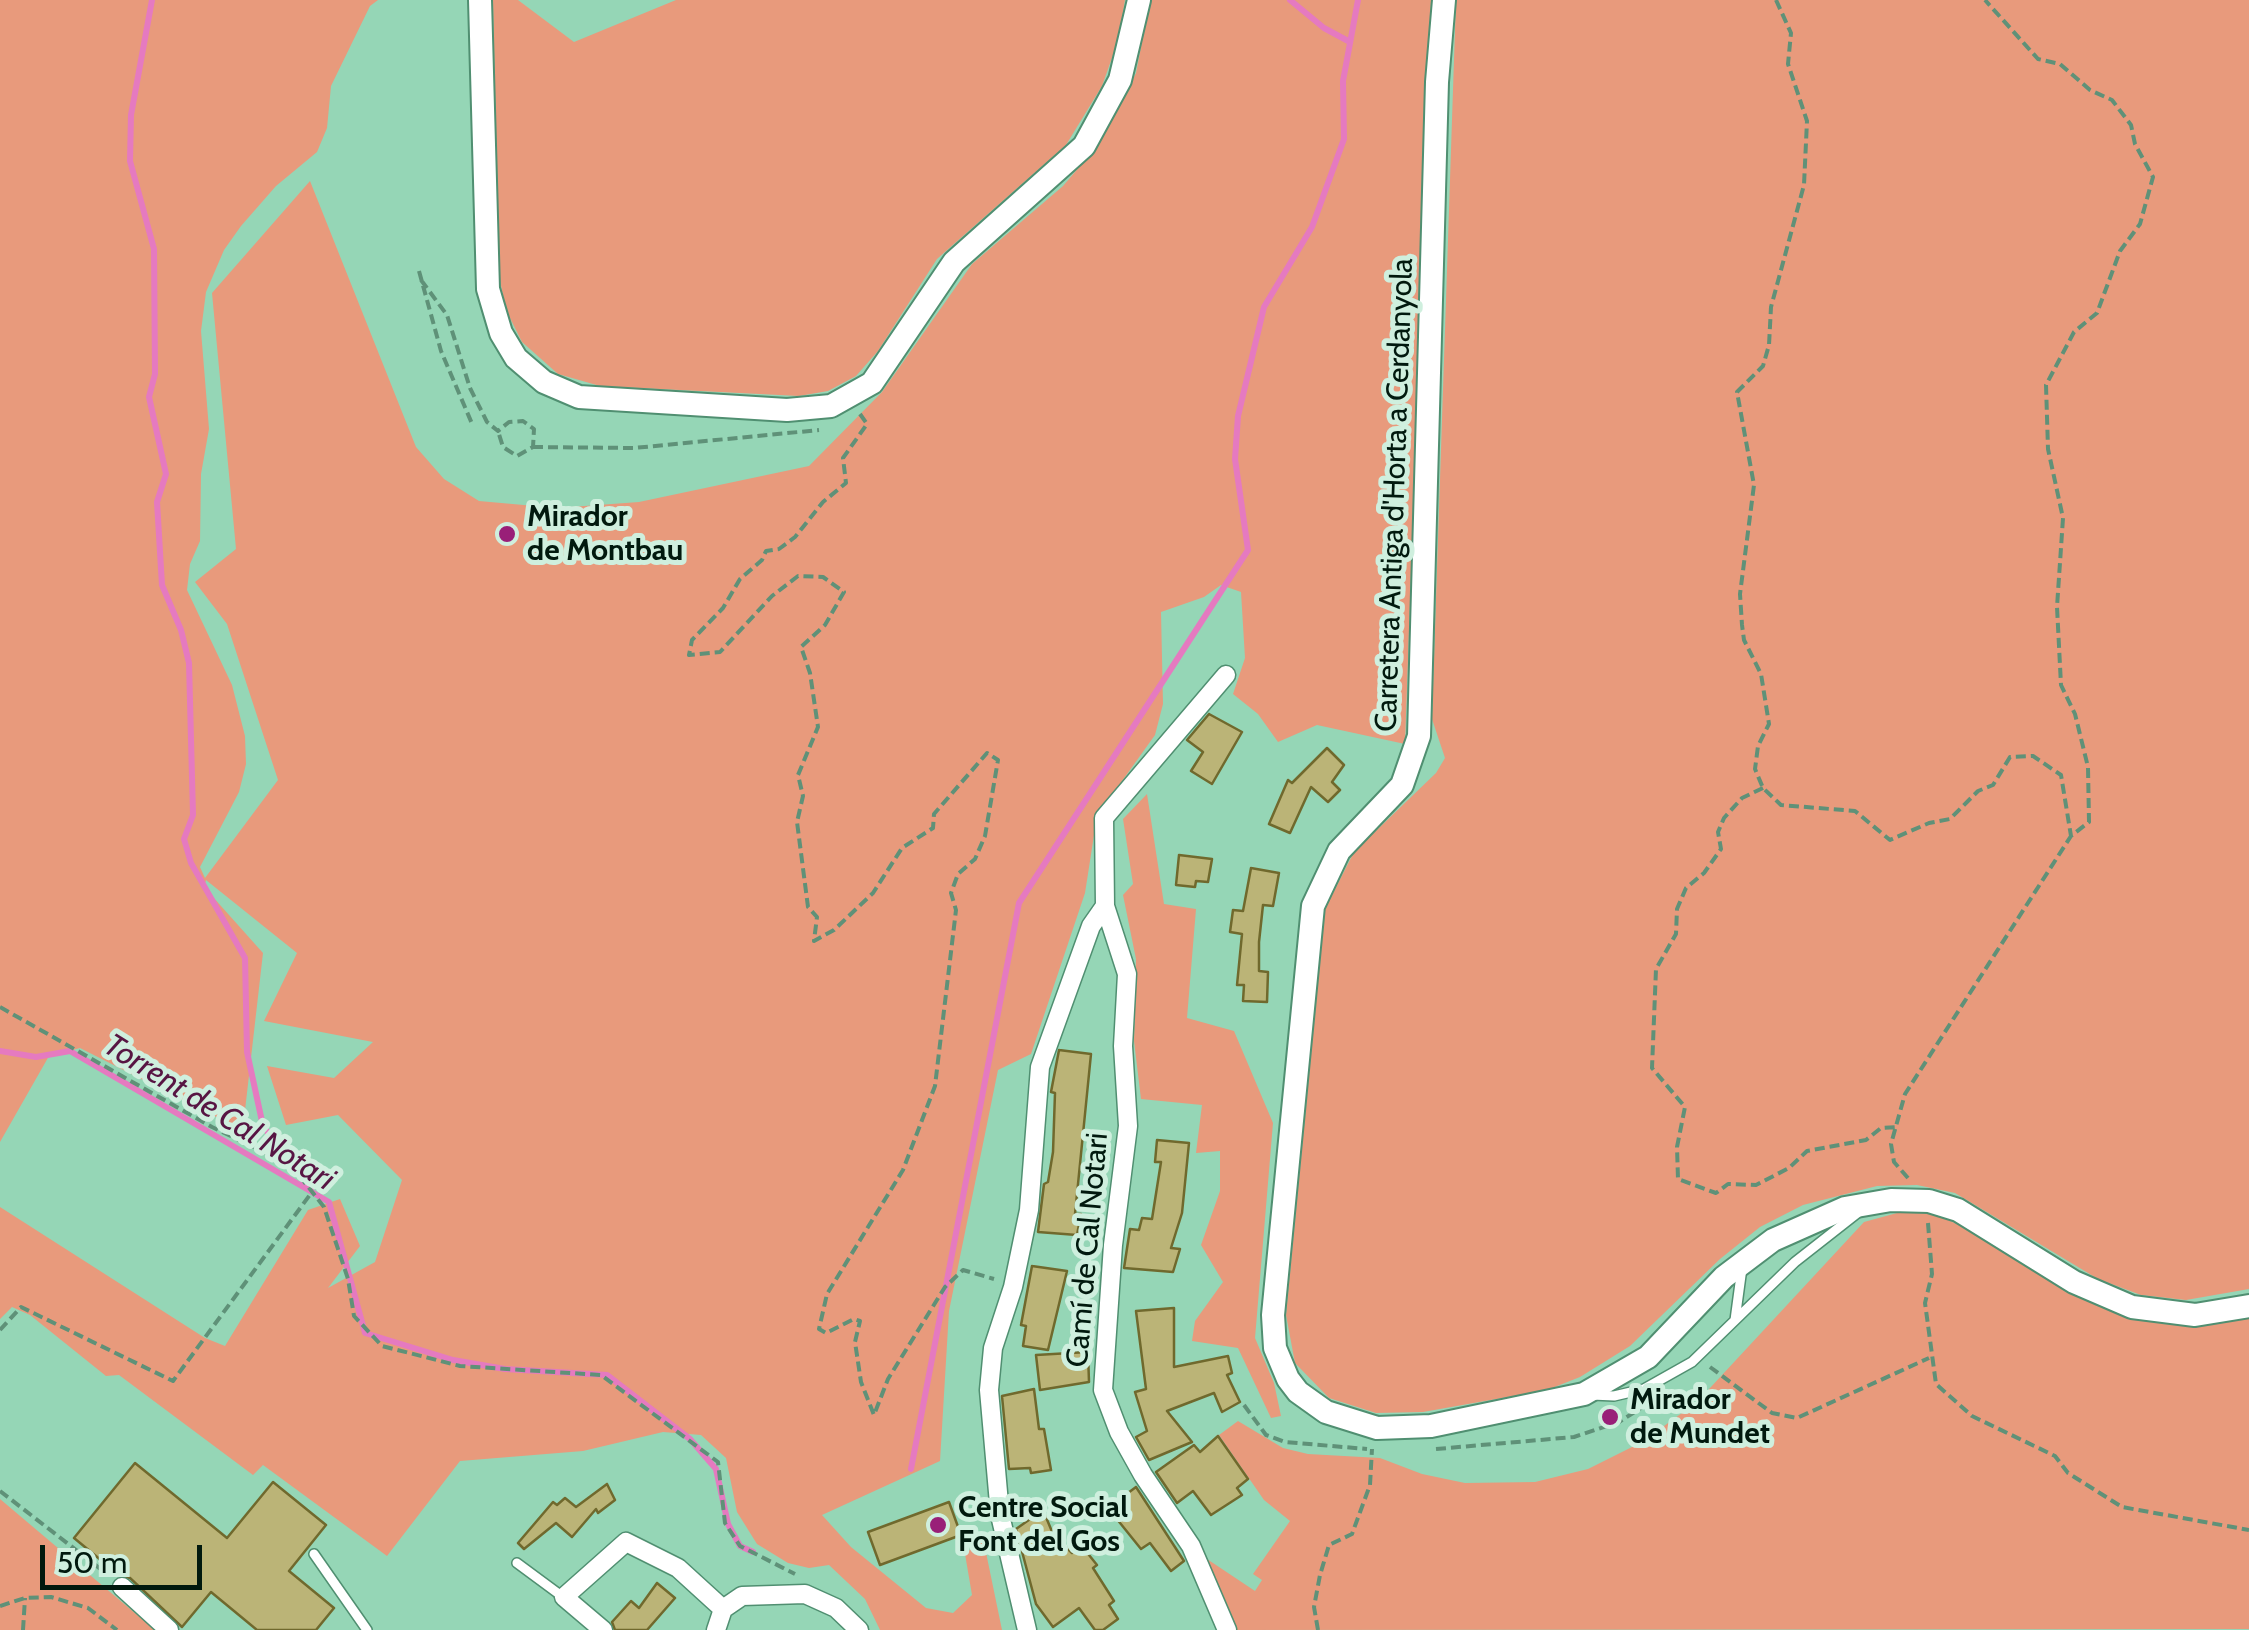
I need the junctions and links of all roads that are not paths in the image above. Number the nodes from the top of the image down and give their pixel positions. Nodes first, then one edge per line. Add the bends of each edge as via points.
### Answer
1 (480, 0) edge
2 (1139, 0) edge
3 (1444, 0) edge
4 (1226, 675) dead end
5 (1105, 906) junction
6 (1868, 1203) junction
7 (1760, 1248) junction
8 (2249, 1306) edge
9 (1735, 1320) junction
10 (1584, 1394) junction
11 (314, 1554) dead end
12 (517, 1563) dead end
13 (122, 1587) road end
14 (564, 1597) junction
15 (724, 1609) junction
16 (169, 1630) edge
17 (367, 1630) edge
18 (603, 1630) edge
19 (716, 1630) edge
20 (858, 1630) edge
21 (1027, 1630) edge
22 (1227, 1630) edge

1 - 2 street via 488,289 516,358 544,382 579,397 787,410 832,406 872,382 954,262 1084,146 1120,80
3 - 10 street, Carretera Antiga d'Horta a Cerdanyola via 1419,736 1402,785 1339,850 1313,906 1273,1332 1280,1364 1298,1392 1359,1425 1430,1426
4 - 5 street, Camí de Cal Notari via 1104,818
5 - 21 street, Camí de Cal Notari via 1091,926 1040,1067 1029,1210 990,1369 999,1503
5 - 22 street, Camí de Cal Notari via 1126,974 1128,1126 1104,1390 1143,1475 1191,1546
6 - 7 street, Carretera Antiga d'Horta a Cerdanyola via 1810,1221
6 - 8 street, Carretera Antiga d'Horta a Cerdanyola via 1944,1205 2074,1282 2132,1307 2195,1315
6 - 9 lane
7 - 9 lane via 1742,1267
7 - 10 street, Carretera Antiga d'Horta a Cerdanyola via 1648,1357
9 - 10 lane via 1692,1362 1644,1389
11 - 17 lane
12 - 14 lane
13 - 16 street
14 - 15 street via 626,1542 678,1568
14 - 18 street
15 - 19 street
15 - 20 street via 742,1596 805,1594 828,1603

